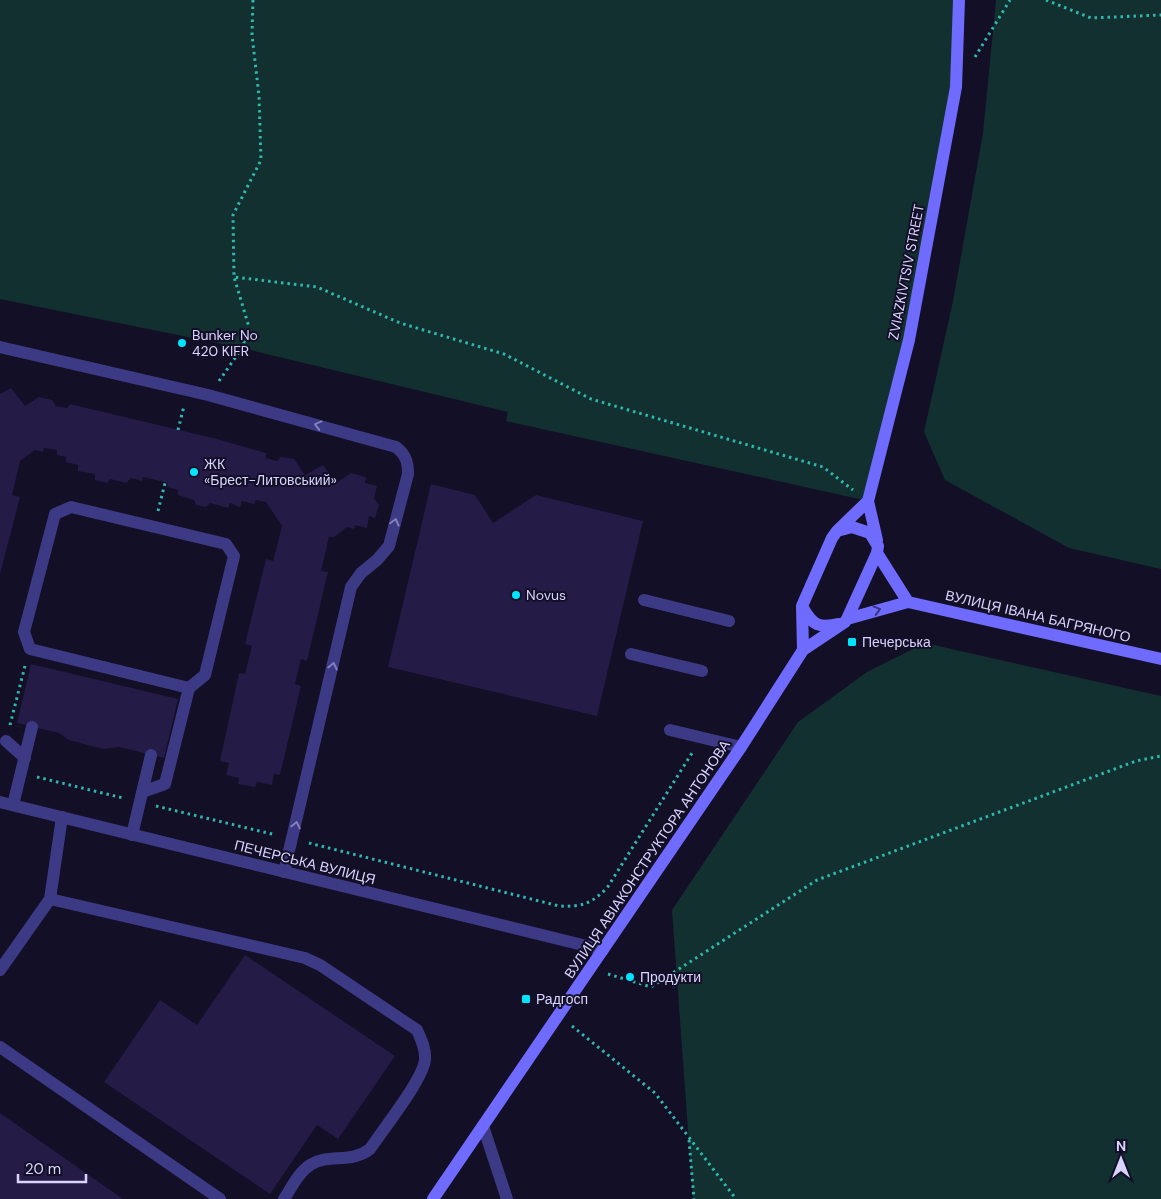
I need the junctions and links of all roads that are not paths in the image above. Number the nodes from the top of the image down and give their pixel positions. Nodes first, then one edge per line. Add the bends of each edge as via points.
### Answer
1 (959, 0) edge
2 (0, 347) edge
3 (868, 501) junction
4 (837, 531) junction
5 (877, 549) junction
6 (644, 600) dead end
7 (908, 602) junction
8 (802, 606) junction
9 (846, 620) junction
10 (729, 621) dead end
11 (803, 650) junction
12 (631, 654) dead end
13 (1161, 659) edge
14 (702, 671) dead end
15 (189, 688) junction
16 (32, 726) dead end
17 (670, 730) dead end
18 (6, 740) road end
19 (741, 747) junction
20 (151, 755) dead end
21 (25, 758) junction
22 (141, 797) junction
23 (0, 802) edge
24 (13, 805) junction
25 (62, 818) junction
26 (132, 835) junction
27 (284, 872) junction
28 (50, 899) junction
29 (603, 950) junction
30 (0, 970) edge
31 (0, 1047) edge
32 (483, 1126) junction
33 (220, 1199) edge
34 (284, 1199) edge
35 (433, 1199) edge
36 (506, 1199) edge

1 - 3 main road, ZVIAZKIVTSIV STREET via 956,87 909,340
27 -> 2 street via 351,587 389,546 408,474 404,453 396,446 208,395
3 - 4 main road
3 - 5 main road, ZVIAZKIVTSIV STREET
4 - 5 main road via 852,527 870,532
4 - 8 main road
5 - 7 main road
5 - 9 main road
6 - 10 street
9 -> 7 main road, ВУЛИЦЯ ІВАНА БАГРЯНОГО
7 - 13 main road, ВУЛИЦЯ ІВАНА БАГРЯНОГО
8 - 9 main road via 811,622 825,627
8 - 11 main road
9 - 11 main road, ВУЛИЦЯ АВІАКОНСТРУКТОРА АНТОНОВА
11 - 19 main road, ВУЛИЦЯ АВІАКОНСТРУКТОРА АНТОНОВА
12 - 14 street
15 - 15 street via 30,649 24,632 55,514 71,507 226,544 234,556 205,675
15 - 22 street via 165,784
16 - 21 street
17 - 19 street
18 - 21 street
19 - 29 main road, ВУЛИЦЯ АВІАКОНСТРУКТОРА АНТОНОВА
20 - 22 street
21 - 24 street
22 - 26 street
23 - 24 street, ПЕЧЕРСЬКА ВУЛИЦЯ
24 - 25 street, ПЕЧЕРСЬКА ВУЛИЦЯ
25 - 26 street, ПЕЧЕРСЬКА ВУЛИЦЯ
25 - 28 street
26 - 27 street, ПЕЧЕРСЬКА ВУЛИЦЯ
27 - 29 street, ПЕЧЕРСЬКА ВУЛИЦЯ
28 - 30 street
28 - 34 street via 305,958 417,1030 425,1058 421,1074 370,1149 363,1155 312,1164 302,1172
29 - 32 main road, ВУЛИЦЯ АВІАКОНСТРУКТОРА АНТОНОВА
31 - 33 street
32 - 35 main road, ВУЛИЦЯ АВІАКОНСТРУКТОРА АНТОНОВА
32 - 36 street

